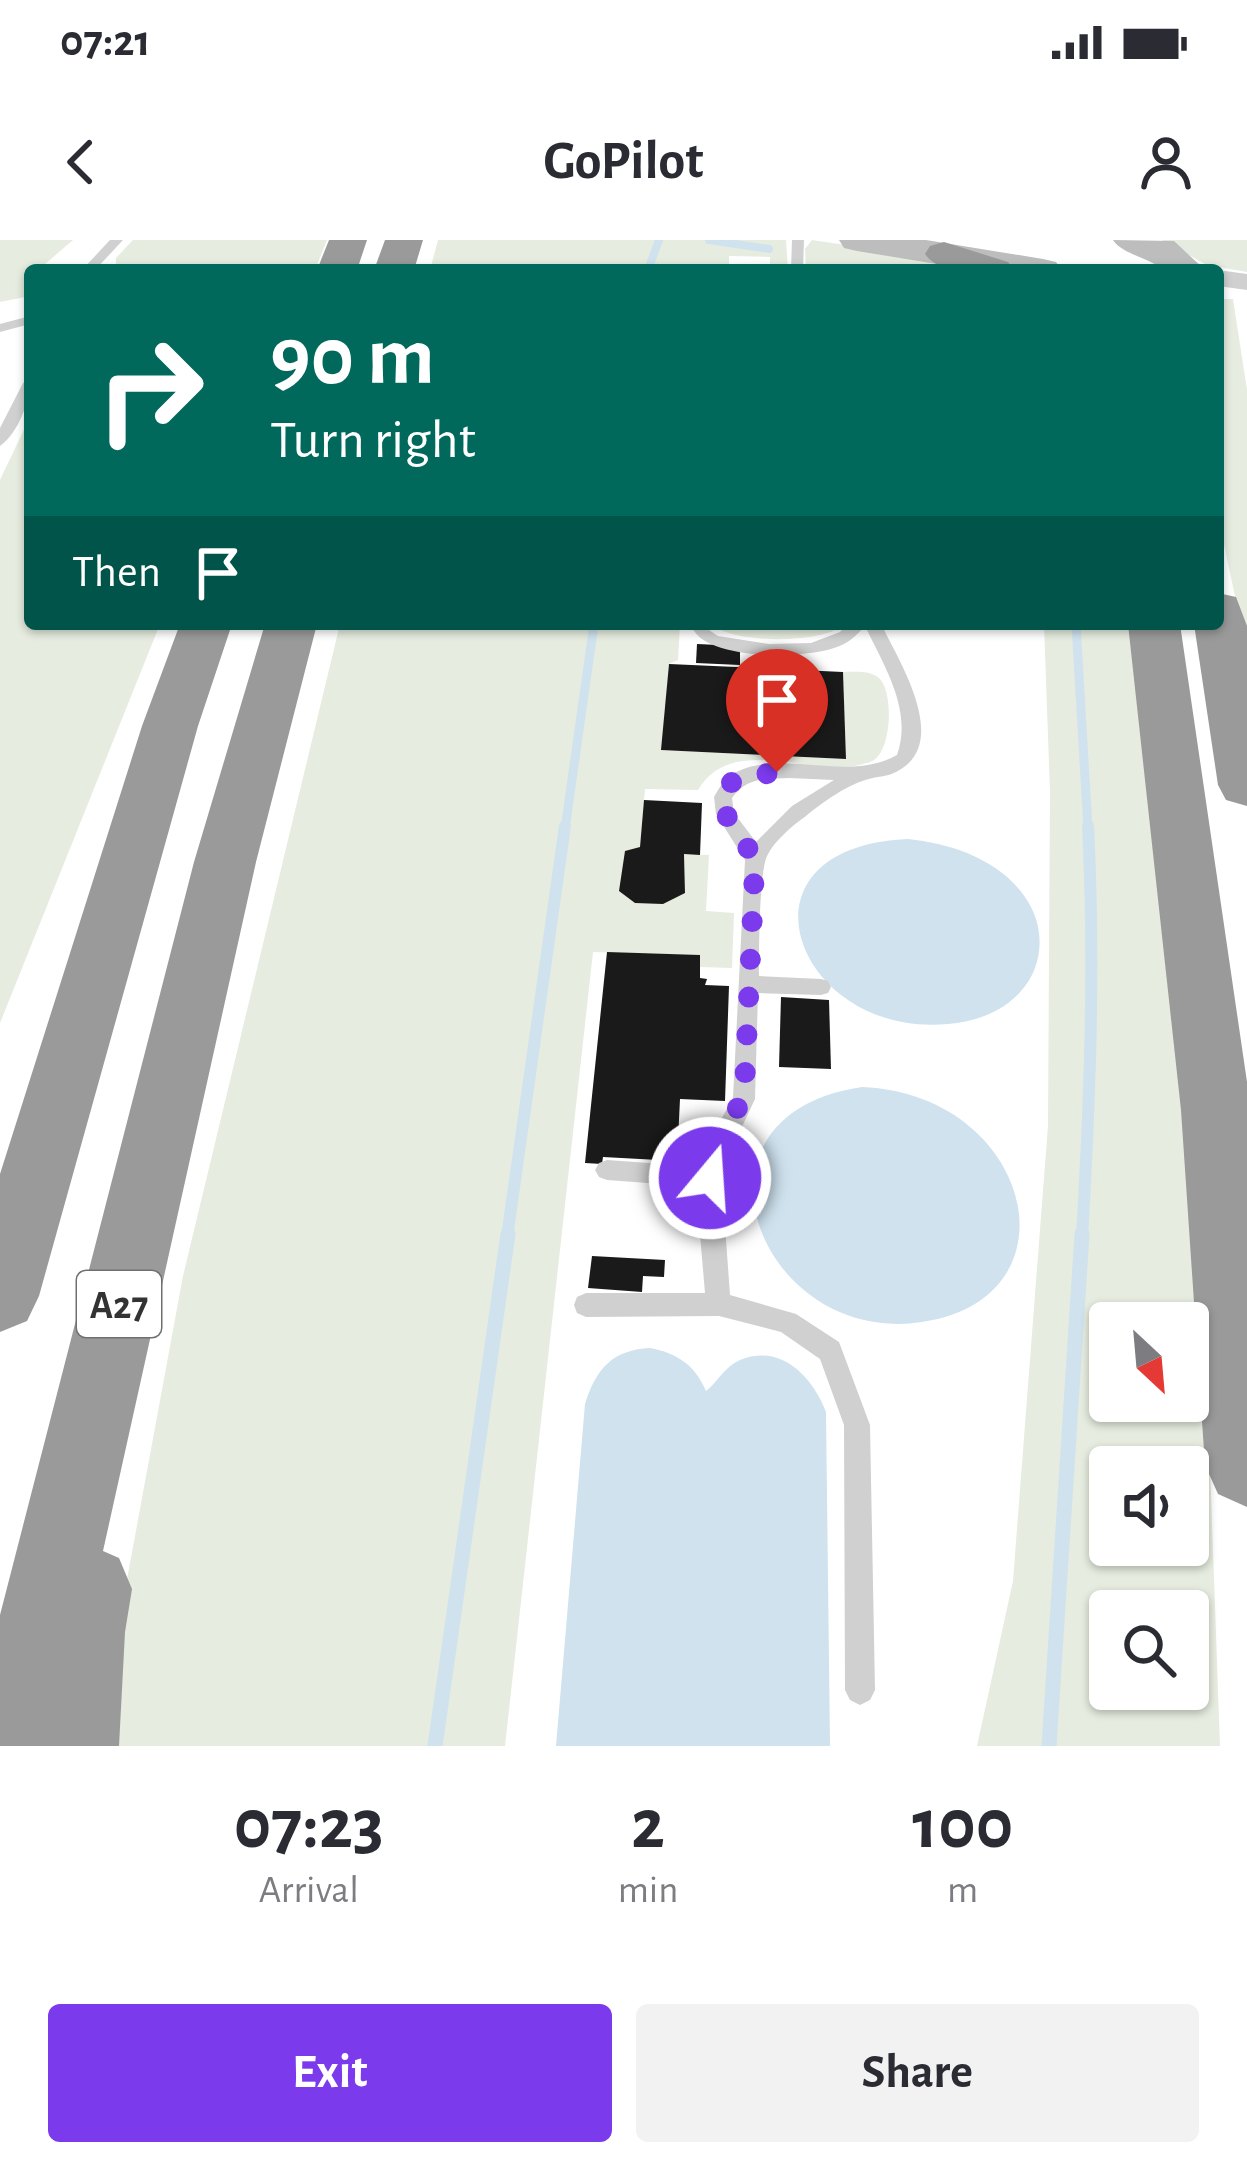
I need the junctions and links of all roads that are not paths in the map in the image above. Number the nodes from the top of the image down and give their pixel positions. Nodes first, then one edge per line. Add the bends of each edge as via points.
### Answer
1 (117, 240) edge
2 (857, 240) edge
3 (1131, 240) edge
4 (942, 247) edge
5 (1054, 256) edge
6 (94, 264) edge
7 (980, 264) edge
8 (1180, 264) edge
9 (24, 395) edge
10 (0, 442) edge
11 (204, 630) edge
12 (289, 630) edge
13 (700, 630) edge
14 (852, 630) edge
15 (876, 630) edge
16 (1155, 630) edge
17 (1221, 630) edge
18 (170, 726) junction
19 (861, 774) junction
20 (1247, 785) edge
21 (755, 859) junction
22 (225, 862) junction
23 (748, 984) junction
24 (821, 987) dead end
25 (0, 1146) edge
26 (607, 1170) dead end
27 (710, 1178) junction
28 (0, 1296) edge
29 (719, 1304) junction
30 (586, 1305) dead end
31 (1247, 1465) edge
32 (860, 1690) dead end
33 (13, 1746) edge
34 (72, 1746) edge

1 - 6 lane
2 - 4 main road
3 - 8 main road
4 - 5 main road
4 - 7 highway
9 - 10 lane
11 - 18 highway
12 - 22 highway, A27
13 - 14 lane via 713,641 797,647 838,643
15 - 19 lane via 906,695 914,739 904,757
16 - 31 highway via 1216,1110
17 - 20 highway
18 - 25 highway
18 - 28 highway
19 - 21 lane via 808,804
19 - 21 lane via 734,779 723,810
21 - 23 lane
22 - 33 highway, A27
22 - 34 highway, A27 via 80,1632
23 - 24 lane
23 - 27 lane via 744,1099 727,1123
26 - 27 lane
27 - 29 lane
29 - 30 lane
29 - 32 lane via 788,1322 830,1351 846,1386 857,1425

